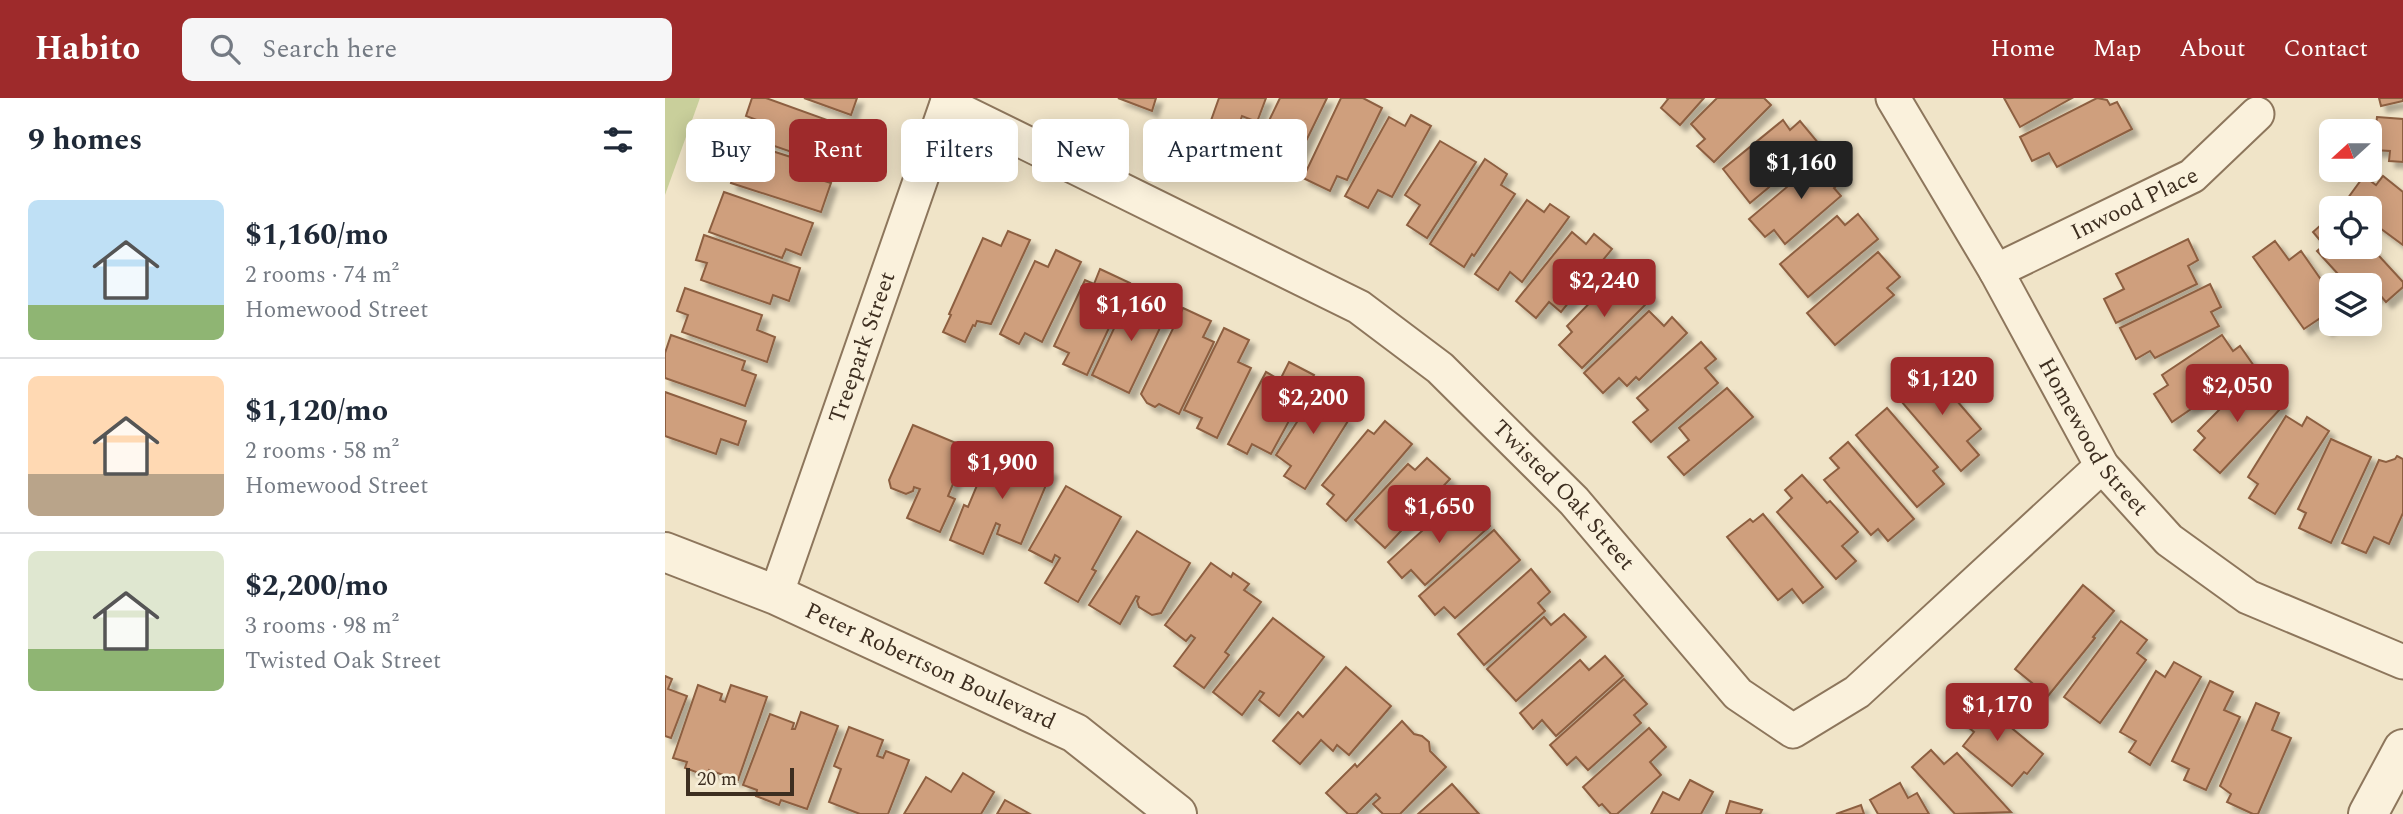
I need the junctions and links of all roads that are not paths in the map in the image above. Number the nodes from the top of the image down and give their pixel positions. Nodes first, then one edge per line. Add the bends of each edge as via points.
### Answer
1 (1893, 98) edge
2 (948, 101) edge
3 (2257, 114) dead end
4 (1996, 271) junction
5 (2102, 466) junction
6 (665, 552) edge
7 (776, 594) junction
8 (2403, 662) edge
9 (2403, 749) edge
10 (1177, 814) edge
11 (2368, 814) edge

1 - 4 street, Homewood Street
2 - 5 street, Twisted Oak Street via 1359,307 1440,368 1574,501 1738,694 1793,731 1857,692
2 - 7 street, Treepark Street
3 - 4 street, Inwood Place via 2192,176
4 - 5 street, Homewood Street
5 - 8 street, Homewood Street via 2169,540 2248,597
6 - 7 street, Peter Robertson Boulevard
7 - 10 street, Peter Robertson Boulevard via 1075,733
9 - 11 street

